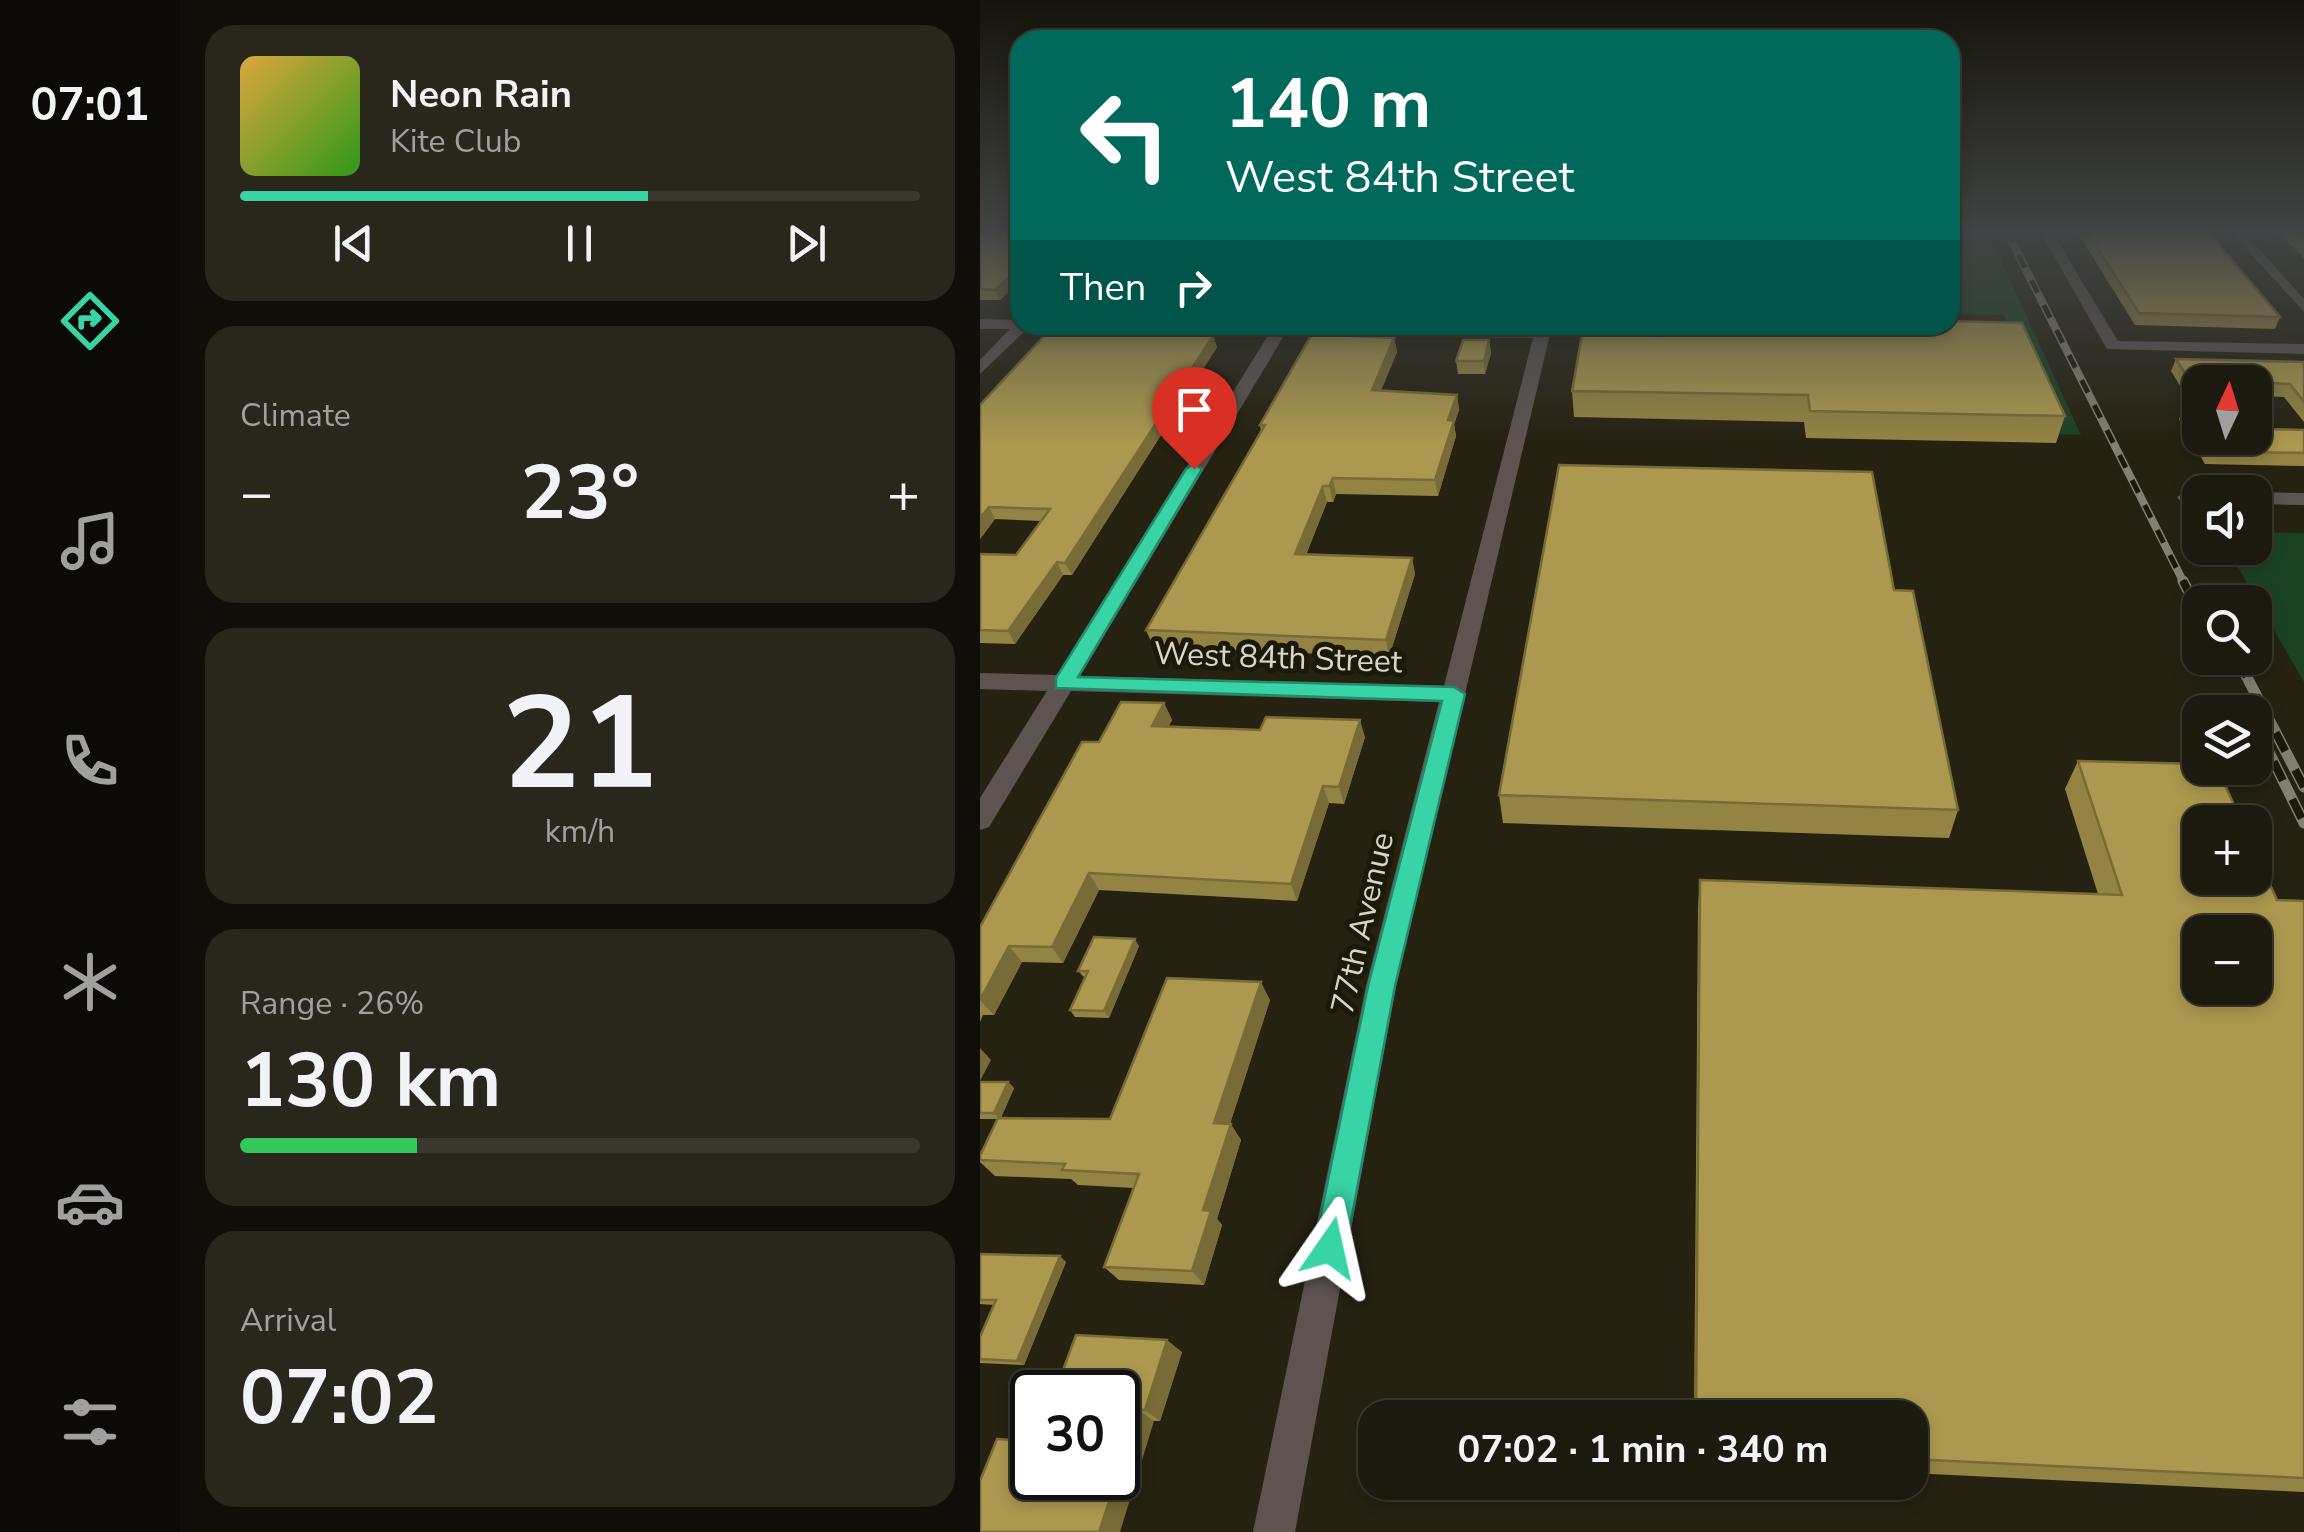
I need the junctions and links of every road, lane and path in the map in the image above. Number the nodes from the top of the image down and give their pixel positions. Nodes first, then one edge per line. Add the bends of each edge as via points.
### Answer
1 (2087, 301) edge
2 (980, 324) edge
3 (1010, 325) edge
4 (1012, 335) edge
5 (1276, 335) edge
6 (1542, 335) edge
7 (2304, 349) edge
8 (980, 369) edge
9 (2272, 498) edge
10 (2304, 499) edge
11 (980, 681) edge
12 (1063, 683) junction
13 (1454, 694) junction
14 (980, 820) edge
15 (1274, 1532) edge

1 - 7 street via 2113,346
2 - 3 street
4 - 8 street
5 - 12 street
6 - 13 street, 77th Avenue
9 - 10 street
11 - 12 street, West 84th Street
12 - 13 street, West 84th Street
12 - 14 street
13 - 15 street, 77th Avenue via 1381,986

